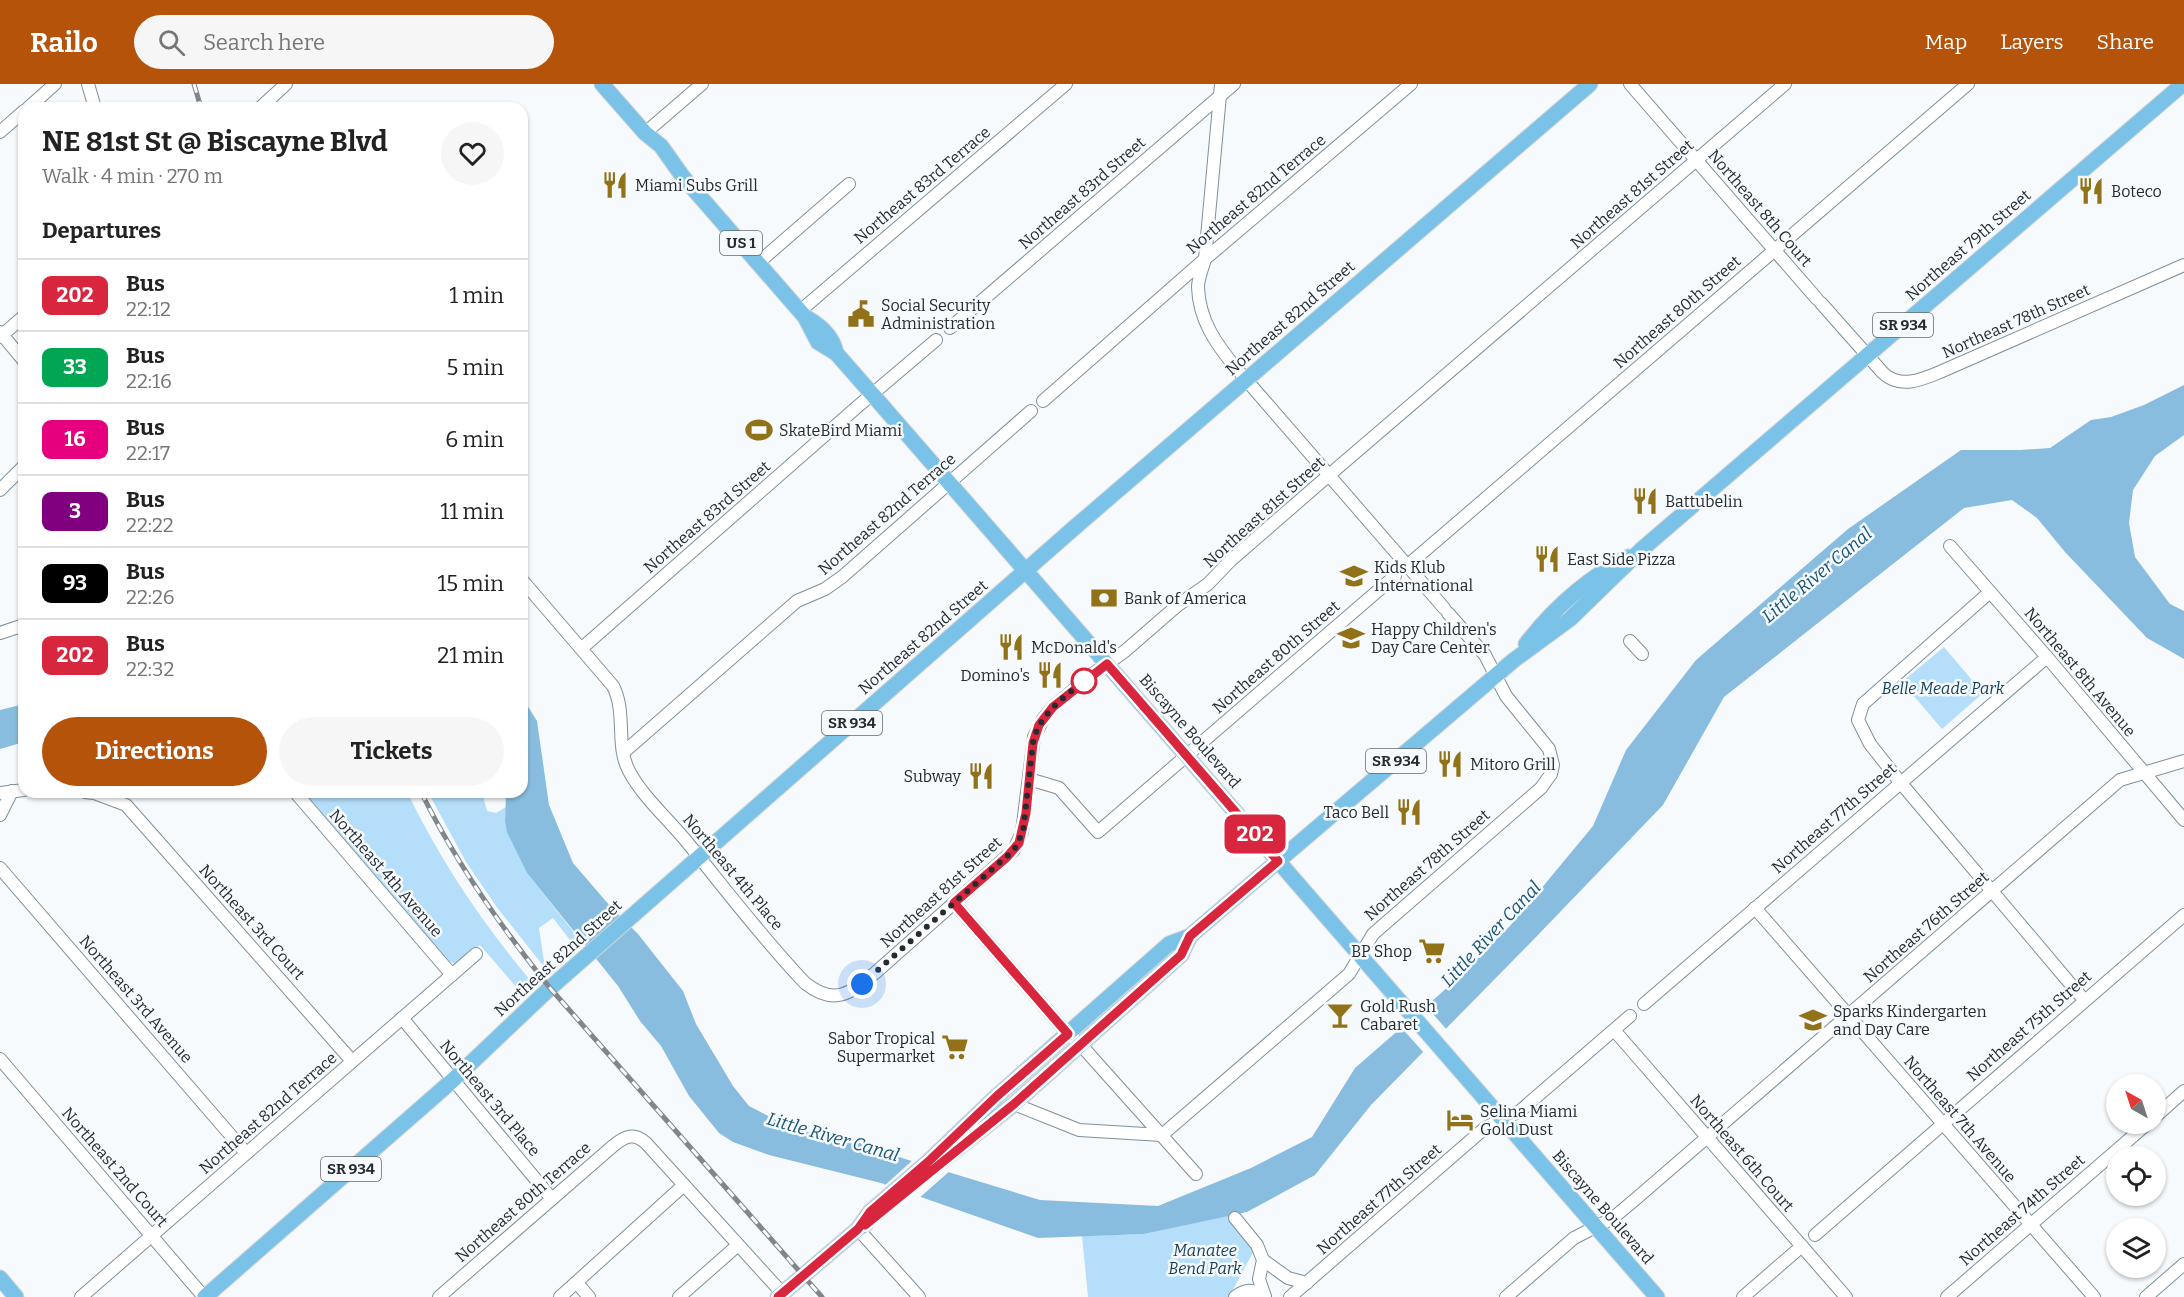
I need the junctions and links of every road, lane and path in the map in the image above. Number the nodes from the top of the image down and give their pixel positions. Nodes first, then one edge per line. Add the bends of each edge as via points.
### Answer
1 (55, 84) edge
2 (88, 84) edge
3 (286, 84) edge
4 (602, 84) edge
5 (702, 84) edge
6 (1065, 84) edge
7 (1221, 84) edge
8 (1234, 84) edge
9 (1411, 84) edge
10 (1590, 84) edge
11 (1630, 84) edge
12 (1785, 84) edge
13 (1968, 84) edge
14 (2183, 84) edge
15 (1220, 97) junction
16 (35, 102) edge
17 (93, 102) edge
18 (266, 102) edge
19 (18, 116) edge
20 (0, 132) edge
21 (645, 133) junction
22 (1696, 161) junction
23 (849, 184) dead end
24 (1775, 250) junction
25 (1205, 259) junction
26 (758, 263) junction
27 (2184, 265) edge
28 (802, 314) junction
29 (18, 321) edge
30 (950, 328) dead end
31 (1, 335) edge
32 (936, 340) dead end
33 (18, 354) edge
34 (1867, 356) junction
35 (1246, 380) junction
36 (872, 394) junction
37 (1043, 401) dead end
38 (1031, 411) dead end
39 (18, 472) edge
40 (1329, 475) junction
41 (949, 482) junction
42 (0, 490) edge
43 (1950, 546) dead end
44 (1408, 565) junction
45 (1026, 570) junction
46 (1395, 576) dead end
47 (528, 587) edge
48 (1990, 592) junction
49 (18, 627) edge
50 (0, 633) edge
51 (1630, 641) dead end
52 (582, 648) junction
53 (1642, 654) dead end
54 (2047, 657) junction
55 (1107, 664) junction
56 (1495, 676) junction
57 (624, 752) junction
58 (1187, 756) junction
59 (2184, 761) edge
60 (2144, 772) junction
61 (1029, 779) junction
62 (1900, 782) junction
63 (12, 791) edge
64 (103, 798) edge
65 (301, 798) edge
66 (0, 815) edge
67 (2184, 820) edge
68 (699, 858) junction
69 (1278, 861) junction
70 (0, 868) edge
71 (1992, 891) junction
72 (954, 903) junction
73 (1755, 908) junction
74 (2184, 915) edge
75 (1190, 936) junction
76 (476, 954) dead end
77 (1360, 955) junction
78 (452, 975) junction
79 (834, 997) joint
80 (2084, 1000) junction
81 (1644, 1004) dead end
82 (1630, 1016) dead end
83 (1848, 1016) junction
84 (402, 1018) junction
85 (1614, 1030) junction
86 (1068, 1034) junction
87 (1080, 1044) junction
88 (0, 1059) edge
89 (352, 1061) junction
90 (453, 1080) junction
91 (2184, 1091) edge
92 (1014, 1104) junction
93 (2166, 1107) edge
94 (1503, 1120) junction
95 (1942, 1123) junction
96 (2135, 1134) edge
97 (1162, 1135) junction
98 (1707, 1138) junction
99 (246, 1153) junction
100 (933, 1163) junction
101 (1196, 1174) dead end
102 (684, 1185) junction
103 (552, 1199) junction
104 (1235, 1218) dead end
105 (2030, 1225) junction
106 (1596, 1227) junction
107 (858, 1229) junction
108 (152, 1235) junction
109 (1815, 1235) dead end
110 (738, 1245) junction
111 (1802, 1246) junction
112 (1263, 1260) junction
113 (2184, 1264) edge
114 (0, 1278) edge
115 (1258, 1279) junction
116 (577, 1283) junction
117 (1306, 1283) junction
118 (1240, 1294) edge
119 (780, 1295) edge
120 (16, 1297) edge
121 (81, 1297) edge
122 (204, 1297) edge
123 (439, 1297) edge
124 (560, 1297) edge
125 (589, 1297) edge
126 (679, 1297) edge
127 (919, 1297) edge
128 (1265, 1297) edge
129 (1290, 1297) edge
130 (1506, 1297) edge
131 (1657, 1297) edge
132 (1743, 1297) edge
133 (1846, 1297) edge
134 (1947, 1297) edge
135 (2094, 1297) edge
136 (2146, 1297) edge

1 - 16 street
2 - 17 street
3 - 18 street
4 - 21 main road, Biscayne Boulevard / US 1
5 - 21 street
6 - 28 street, Northeast 83rd Terrace
7 - 15 street
8 - 15 street, Northeast 83rd Street
9 - 25 street, Northeast 82nd Terrace
10 - 35 main road, Northeast 82nd Street / SR 934
11 - 22 street, Northeast 8th Court
12 - 22 street, Northeast 81st Street
13 - 24 street, Northeast 80th Street
14 - 34 main road, Northeast 79th Street / SR 934
15 - 25 street
15 - 30 street, Northeast 83rd Street
19 - 20 street
21 - 26 main road, Biscayne Boulevard / US 1 via 645,143 653,154 677,170
22 - 24 street, Northeast 8th Court
22 - 40 street, Northeast 81st Street
23 - 26 street
24 - 34 street, Northeast 8th Court
24 - 44 street, Northeast 80th Street
25 - 35 street via 1198,286 1205,323
25 - 37 street, Northeast 82nd Terrace
26 - 28 main road, Biscayne Boulevard / US 1
27 - 34 street, Northeast 78th Street via 1923,378 1893,381
28 - 36 main road, Biscayne Boulevard / US 1 via 827,334 836,353
29 - 31 street
31 - 33 street
32 - 36 street, Northeast 83rd Street
34 - 56 main road, Northeast 79th Street / SR 934 via 1641,550 1570,618
35 - 40 street
35 - 45 main road, Northeast 82nd Street / SR 934
36 - 41 main road, Biscayne Boulevard / US 1
36 - 52 street, Northeast 83rd Street
38 - 41 street, Northeast 82nd Terrace
39 - 42 street
40 - 44 street
40 - 55 street, Northeast 81st Street via 1208,584
41 - 45 main road, Biscayne Boulevard / US 1
41 - 57 street, Northeast 82nd Terrace via 842,577 797,601
43 - 48 street, Northeast 8th Avenue
44 - 56 street via 1485,655
45 - 55 main road, Biscayne Boulevard / US 1
45 - 68 main road, Northeast 82nd Street / SR 934
46 - 58 street, Northeast 80th Street
47 - 52 street, Northeast 4th Place
48 - 54 street, Northeast 8th Avenue
48 - 62 street via 1863,704 1858,720 1870,744
49 - 50 street
51 - 53 street
52 - 57 street, Northeast 4th Place via 618,696
54 - 60 street, Northeast 8th Avenue
54 - 62 street, Northeast 77th Street
55 - 58 main road, Biscayne Boulevard / US 1
55 - 61 street, Northeast 81st Street via 1043,718 1034,737
56 - 69 main road, Northeast 79th Street / SR 934
56 - 77 street, Northeast 78th Street via 1506,696 1549,749 1551,774 1541,788 1373,934
57 - 68 street, Northeast 4th Place via 632,778
58 - 61 street, Northeast 80th Street via 1098,832 1059,788
58 - 69 main road, Biscayne Boulevard / US 1
59 - 60 street, Northeast 76th Street
60 - 67 street, Northeast 8th Avenue
60 - 71 street, Northeast 76th Street via 2120,780
61 - 72 street, Northeast 81st Street via 1019,843
62 - 71 street
62 - 73 street, Northeast 77th Street
63 - 66 street
64 - 89 street, Northeast 3rd Court via 126,806
65 - 78 street, Northeast 4th Avenue
68 - 79 street, Northeast 4th Place via 800,978 822,994
68 - 90 main road, Northeast 82nd Street / SR 934 via 517,1018
69 - 75 main road, Northeast 79th Street / SR 934
69 - 77 main road, Biscayne Boulevard / US 1
70 - 99 street, Northeast 3rd Avenue
71 - 80 street
71 - 83 street, Northeast 76th Street
72 - 79 street, Northeast 81st Street via 862,984
72 - 86 street
73 - 81 street, Northeast 77th Street
73 - 83 street, Northeast 7th Avenue
74 - 80 street, Northeast 75th Street
75 - 86 main road, Northeast 79th Street via 1169,944
75 - 87 main road, Northeast 79th Street / SR 934 via 1181,955
76 - 78 street, Northeast 82nd Terrace
77 - 94 main road, Biscayne Boulevard / US 1
77 - 97 street, Northeast 78th Street via 1349,974
78 - 84 street, Northeast 82nd Terrace
80 - 95 street, Northeast 75th Street
82 - 85 street, Northeast 77th Street
83 - 95 street, Northeast 7th Avenue
83 - 98 street, Northeast 76th Street
84 - 89 street, Northeast 82nd Terrace
84 - 90 street, Northeast 3rd Place
85 - 94 street, Northeast 77th Street via 1520,1111
85 - 98 street, Northeast 6th Court
86 - 87 street
86 - 100 main road, Northeast 79th Street via 997,1096
87 - 92 main road, Northeast 79th Street / SR 934
87 - 97 street
88 - 108 street, Northeast 2nd Court
89 - 99 street, Northeast 82nd Terrace
90 - 103 street, Northeast 3rd Place
90 - 122 main road, Northeast 82nd Street / SR 934
91 - 93 street
92 - 97 street via 1079,1130
92 - 100 main road, Northeast 79th Street / SR 934
94 - 106 main road, Biscayne Boulevard / US 1
94 - 117 street, Northeast 77th Street via 1485,1128
95 - 105 street, Northeast 7th Avenue
95 - 109 street, Northeast 75th Street
96 - 105 street, Northeast 74th Street
97 - 101 street
98 - 106 street, Northeast 76th Street via 1616,1215
98 - 111 street, Northeast 6th Court
99 - 108 street, Northeast 82nd Terrace
100 - 107 main road, Northeast 79th Street / SR 934
102 - 103 street, Northeast 80th Terrace via 646,1143 631,1136 621,1139
102 - 110 street
102 - 116 street
103 - 123 street, Northeast 80th Terrace
104 - 112 street via 1257,1245
105 - 134 street, Northeast 74th Street
105 - 135 street, Northeast 7th Avenue
106 - 130 street, Northeast 76th Street via 1574,1238
106 - 131 main road, Biscayne Boulevard / US 1
107 - 119 main road, Northeast 79th Street / SR 934
107 - 127 street
108 - 121 street, Northeast 82nd Terrace
108 - 122 street, Northeast 2nd Court
110 - 119 street
110 - 126 street
111 - 132 street
111 - 133 street, Northeast 6th Court
112 - 115 street
112 - 117 street via 1288,1278
113 - 136 street
114 - 120 main road
115 - 118 street
115 - 128 street
116 - 124 street
116 - 125 street
117 - 129 street, Northeast 77th Street
118 - 128 street via 1253,1290

